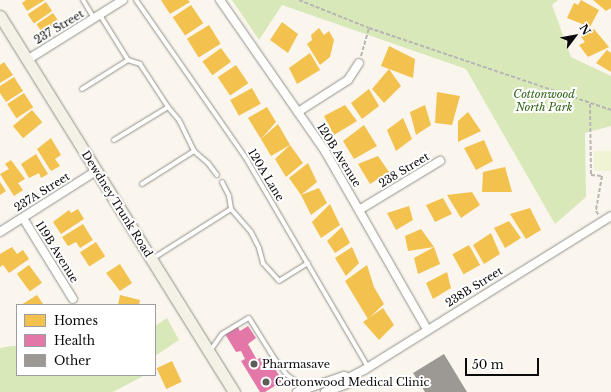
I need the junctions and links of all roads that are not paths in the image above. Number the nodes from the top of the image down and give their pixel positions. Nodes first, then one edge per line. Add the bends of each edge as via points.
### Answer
1 (83, 0) edge
2 (123, 0) edge
3 (136, 0) edge
4 (220, 0) edge
5 (0, 16) edge
6 (97, 16) junction
7 (27, 60) junction
8 (128, 60) junction
9 (359, 63) road end
10 (82, 89) dead end
11 (168, 107) junction
12 (298, 112) junction
13 (114, 140) dead end
14 (194, 151) junction
15 (440, 161) dead end
16 (96, 171) junction
17 (217, 175) dead end
18 (222, 182) dead end
19 (142, 184) dead end
20 (231, 208) junction
21 (359, 210) junction
22 (611, 216) edge
23 (23, 218) junction
24 (0, 232) edge
25 (152, 260) junction
26 (308, 263) junction
27 (73, 299) dead end
28 (427, 329) junction
29 (209, 352) junction
30 (368, 368) junction
31 (348, 378) junction
32 (299, 391) edge
33 (234, 392) edge
34 (325, 392) edge

1 - 6 lane
2 - 6 street, 237 Street
3 - 26 lane, 120A Lane via 247,160
4 - 12 street, 120B Avenue
5 - 7 main road, Dewdney Trunk Road
6 - 7 street, 237 Street
6 - 8 lane
7 - 16 main road, Dewdney Trunk Road
8 - 10 lane
8 - 11 lane via 140,64
9 - 12 street via 348,80
11 - 13 lane
11 - 14 lane via 179,120
12 - 21 street, 120B Avenue
14 - 17 lane
14 - 19 lane
15 - 21 street, 238 Street
16 - 23 street, 237A Street
16 - 25 main road, Dewdney Trunk Road
18 - 20 lane via 229,196
20 - 25 lane
20 - 26 lane via 251,232 263,263 279,281
21 - 28 street, 120B Avenue
22 - 28 street, 238B Street
23 - 24 street, 237A Street
23 - 27 street, 119B Avenue
25 - 29 main road, Dewdney Trunk Road
26 - 30 lane, 120A Lane
28 - 30 street, 238B Street
29 - 32 lane via 222,334 249,318 274,358 287,375 298,383
29 - 33 main road, Dewdney Trunk Road
30 - 31 street, 238B Street
31 - 32 street, 238B Street via 344,376
31 - 34 street, 238B Street via 348,384

